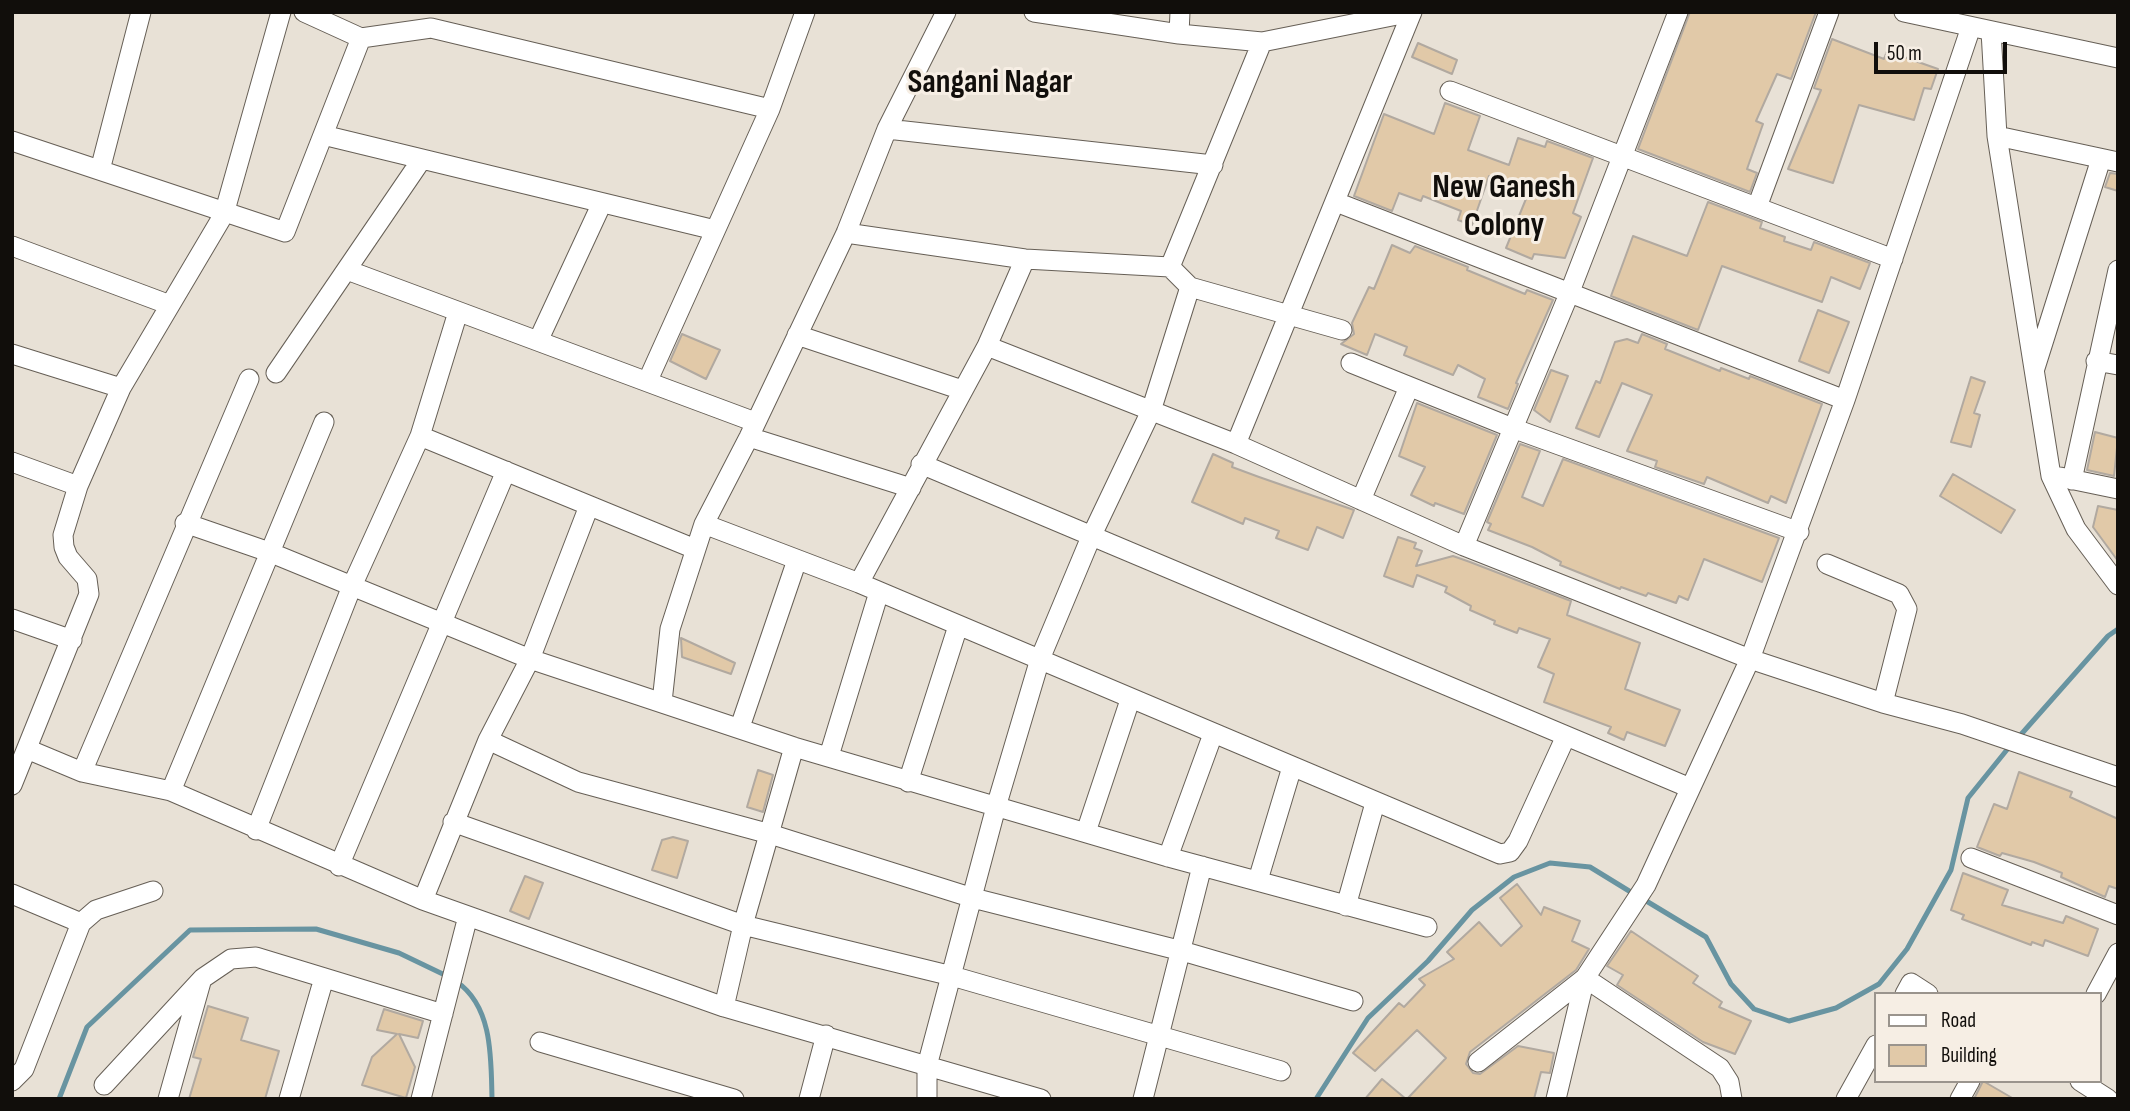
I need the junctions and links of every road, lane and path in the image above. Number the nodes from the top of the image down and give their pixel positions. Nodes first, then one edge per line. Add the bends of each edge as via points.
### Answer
1 (141, 12) edge
2 (281, 12) edge
3 (304, 12) edge
4 (805, 12) edge
5 (946, 12) edge
6 (1034, 12) edge
7 (1181, 12) edge
8 (1678, 12) edge
9 (1829, 12) edge
10 (1912, 13) edge
11 (1063, 14) edge
12 (1981, 29) junction
13 (1179, 34) junction
14 (360, 38) junction
15 (1262, 43) junction
16 (2118, 58) edge
17 (1450, 90) dead end
18 (770, 109) junction
19 (887, 129) junction
20 (323, 135) junction
21 (1997, 136) junction
22 (12, 141) edge
23 (1621, 157) junction
24 (422, 159) junction
25 (2109, 161) edge
26 (1213, 165) junction
27 (100, 170) junction
28 (1336, 202) junction
29 (602, 203) junction
30 (1757, 207) junction
31 (224, 214) junction
32 (715, 230) junction
33 (846, 233) junction
34 (12, 246) edge
35 (1025, 259) junction
36 (1893, 259) junction
37 (1170, 267) junction
38 (347, 270) junction
39 (2118, 270) edge
40 (1191, 287) junction
41 (1569, 294) junction
42 (170, 305) junction
43 (458, 312) junction
44 (1290, 314) junction
45 (1342, 330) dead end
46 (797, 335) junction
47 (538, 341) junction
48 (987, 346) junction
49 (12, 354) edge
50 (2096, 361) junction
51 (1351, 363) dead end
52 (2118, 365) edge
53 (276, 373) dead end
54 (2034, 374) junction
55 (249, 379) dead end
56 (648, 380) junction
57 (1409, 387) junction
58 (121, 388) junction
59 (962, 390) junction
60 (1845, 400) junction
61 (1151, 411) junction
62 (324, 422) dead end
63 (1515, 429) junction
64 (752, 430) junction
65 (420, 436) junction
66 (1236, 444) junction
67 (12, 462) edge
68 (921, 464) junction
69 (506, 471) junction
70 (2051, 475) junction
71 (2072, 480) junction
72 (78, 486) junction
73 (911, 488) junction
74 (2118, 489) edge
75 (1361, 500) junction
76 (589, 506) junction
77 (185, 523) junction
78 (704, 524) junction
79 (1799, 532) junction
80 (1091, 537) junction
81 (1464, 545) junction
82 (695, 549) junction
83 (269, 552) junction
84 (797, 560) junction
85 (1827, 564) dead end
86 (2113, 580) edge
87 (859, 583) junction
88 (352, 586) junction
89 (879, 592) junction
90 (12, 619) edge
91 (440, 625) junction
92 (958, 626) junction
93 (72, 640) junction
94 (530, 659) junction
95 (1040, 659) junction
96 (1750, 659) junction
97 (1130, 700) junction
98 (662, 702) junction
99 (1883, 703) junction
100 (740, 727) junction
101 (1213, 734) junction
102 (1566, 736) junction
103 (488, 740) junction
104 (794, 747) junction
105 (27, 749) junction
106 (829, 756) junction
107 (1292, 767) junction
108 (82, 772) junction
109 (2118, 777) edge
110 (908, 782) junction
111 (12, 785) edge
112 (1690, 788) junction
113 (171, 791) junction
114 (1375, 803) junction
115 (996, 807) junction
116 (453, 822) junction
117 (256, 830) junction
118 (1086, 832) junction
119 (770, 834) junction
120 (1168, 857) junction
121 (1971, 858) dead end
122 (339, 866) junction
123 (1202, 866) junction
124 (1258, 880) junction
125 (153, 891) dead end
126 (12, 894) edge
127 (973, 898) junction
128 (423, 900) junction
129 (1346, 906) junction
130 (2118, 915) edge
131 (468, 916) junction
132 (81, 923) junction
133 (743, 925) junction
134 (1427, 926) dead end
135 (1182, 951) junction
136 (2118, 953) edge
137 (952, 976) junction
138 (203, 978) junction
139 (324, 978) junction
140 (1585, 978) junction
141 (1906, 992) edge
142 (1925, 992) edge
143 (2097, 992) edge
144 (1353, 1001) dead end
145 (724, 1007) junction
146 (443, 1014) junction
147 (826, 1035) junction
148 (1161, 1038) junction
149 (540, 1042) dead end
150 (1874, 1049) edge
151 (1478, 1062) dead end
152 (928, 1066) junction
153 (1281, 1071) dead end
154 (12, 1081) edge
155 (1969, 1083) edge
156 (2083, 1083) edge
157 (104, 1085) dead end
158 (1020, 1096) edge
159 (168, 1099) edge
160 (289, 1099) edge
161 (421, 1099) edge
162 (734, 1099) edge
163 (809, 1099) edge
164 (927, 1099) edge
165 (1041, 1099) edge
166 (1143, 1099) edge
167 (1556, 1099) edge
168 (1732, 1099) edge
169 (1846, 1099) edge
170 (1959, 1099) edge
171 (2108, 1099) edge

1 - 27 street
2 - 31 street
3 - 14 street
4 - 18 street
5 - 19 street
6 - 11 street
7 - 13 street
8 - 23 street
9 - 30 street
10 - 12 street
11 - 13 street
12 - 16 street
12 - 21 street
12 - 36 street
13 - 15 street
14 - 18 street via 431,28
14 - 20 street
15 - 26 street
15 - 28 street via 1412,12
17 - 23 street
18 - 32 street
19 - 26 street
19 - 33 street
20 - 24 street
20 - 31 street via 285,232
21 - 25 street
21 - 54 street
22 - 27 street
23 - 30 street
23 - 41 street
24 - 29 street
24 - 38 street
25 - 54 street
26 - 37 street
27 - 31 street
28 - 41 street
28 - 44 street
29 - 32 street
29 - 47 street
30 - 36 street
31 - 42 street
32 - 56 street
33 - 35 street
33 - 46 street
34 - 42 street
35 - 37 street
35 - 48 street
36 - 60 street
37 - 40 street
38 - 43 street
38 - 53 street
39 - 50 street
40 - 44 street
40 - 61 street
41 - 60 street
41 - 63 street
42 - 58 street
43 - 47 street
43 - 65 street
44 - 45 street
44 - 66 street
46 - 59 street
46 - 64 street
47 - 56 street
48 - 59 street
48 - 61 street
49 - 58 street
50 - 52 street
50 - 71 street
51 - 57 street
54 - 70 street
55 - 77 street
56 - 64 street
57 - 63 street
57 - 75 street
58 - 72 street
59 - 68 street
60 - 79 street
61 - 66 street
61 - 80 street
62 - 83 street
63 - 79 street
63 - 81 street
64 - 73 street
64 - 78 street
65 - 69 street
65 - 88 street
66 - 75 street
67 - 72 street
68 - 73 street
68 - 80 street
69 - 76 street
69 - 91 street
70 - 71 street
70 - 86 street via 2076,529
71 - 74 street
72 - 93 street via 63,535 64,547 89,586
73 - 87 street
75 - 81 street
76 - 82 street
76 - 94 street
77 - 83 street
77 - 108 street
78 - 82 street
78 - 84 street
79 - 96 street
80 - 95 street
80 - 102 street
81 - 96 street
82 - 98 street via 670,629
83 - 88 street
83 - 113 street
84 - 87 street
84 - 100 street
85 - 99 street via 1899,594 1905,601 1906,618
87 - 89 street
88 - 91 street
88 - 117 street
89 - 92 street
89 - 106 street
90 - 93 street
91 - 94 street
91 - 122 street
92 - 95 street
92 - 110 street
93 - 105 street
94 - 98 street
94 - 103 street
95 - 97 street
95 - 115 street
96 - 99 street
96 - 112 street
97 - 101 street
97 - 118 street
98 - 100 street
99 - 109 street via 1962,724
100 - 104 street
101 - 107 street
101 - 120 street
102 - 112 street
102 - 114 street via 1510,852 1500,854
103 - 116 street
103 - 119 street via 578,782
104 - 106 street
104 - 119 street
105 - 108 street
105 - 111 street
106 - 110 street
107 - 114 street
107 - 124 street
108 - 113 street
110 - 115 street
112 - 140 street via 1646,885
113 - 117 street
114 - 129 street
115 - 118 street
115 - 127 street
116 - 128 street
116 - 133 street
117 - 122 street
118 - 120 street
119 - 127 street
119 - 133 street
120 - 123 street
121 - 130 street
122 - 128 street
123 - 124 street
123 - 135 street
124 - 129 street
125 - 132 street via 96,910
126 - 132 street
127 - 135 street
127 - 137 street
128 - 131 street
129 - 134 street
131 - 145 street
131 - 146 street
132 - 154 street via 24,1069
133 - 137 street
133 - 145 street
135 - 144 street
135 - 148 street
136 - 143 street
137 - 148 street
137 - 152 street
138 - 139 street via 231,959 256,957
138 - 157 street
138 - 159 street
139 - 146 street
139 - 160 street
140 - 151 street
140 - 167 street
140 - 168 street via 1720,1068
141 - 142 street via 1911,983
145 - 147 street
146 - 161 street
147 - 152 street
147 - 163 street
148 - 153 street
148 - 166 street
149 - 162 street
150 - 169 street
152 - 158 street
152 - 164 street
155 - 170 street
156 - 171 street
158 - 165 street

